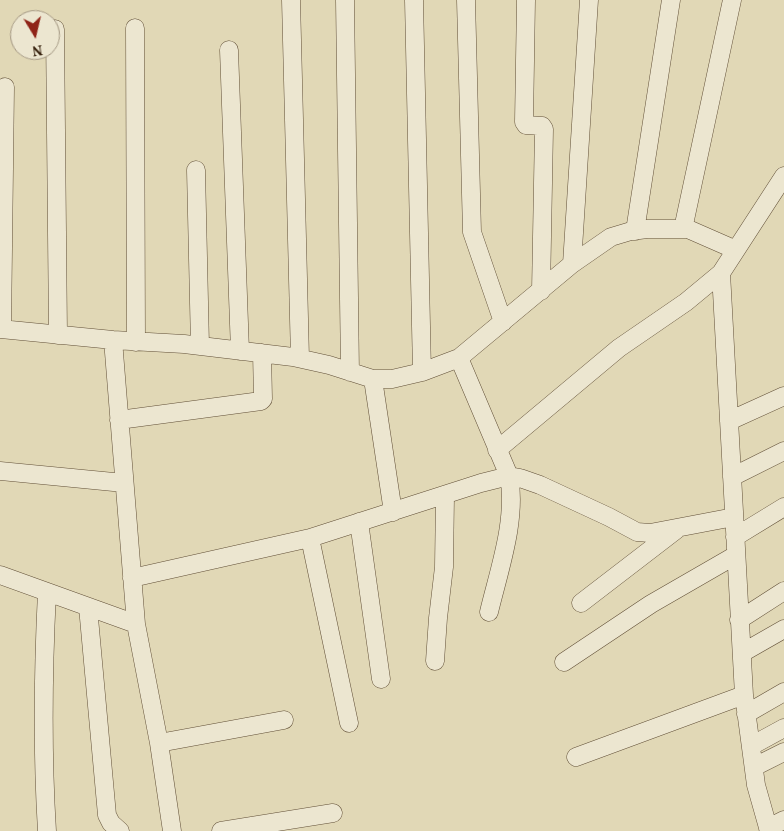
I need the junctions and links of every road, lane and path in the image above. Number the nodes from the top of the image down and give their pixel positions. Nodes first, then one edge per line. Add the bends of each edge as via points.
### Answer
1 (291, 0) edge
2 (345, 0) edge
3 (414, 0) edge
4 (466, 0) edge
5 (526, 0) edge
6 (589, 0) edge
7 (671, 0) edge
8 (732, 0) edge
9 (135, 28) dead end
10 (229, 50) dead end
11 (55, 60) edge
12 (5, 87) dead end
13 (196, 170) dead end
14 (784, 176) edge
15 (683, 229) junction
16 (634, 231) junction
17 (736, 250) junction
18 (572, 264) junction
19 (721, 273) junction
20 (541, 291) junction
21 (503, 322) junction
22 (1, 329) edge
23 (58, 335) junction
24 (113, 340) junction
25 (136, 342) junction
26 (200, 346) junction
27 (240, 351) junction
28 (262, 353) junction
29 (300, 358) junction
30 (459, 358) junction
31 (350, 372) junction
32 (422, 372) junction
33 (373, 379) junction
34 (784, 396) edge
35 (120, 420) junction
36 (730, 421) junction
37 (497, 450) junction
38 (784, 451) edge
39 (0, 470) edge
40 (509, 476) junction
41 (732, 477) junction
42 (124, 482) junction
43 (445, 496) junction
44 (784, 507) edge
45 (393, 512) junction
46 (734, 517) junction
47 (359, 522) junction
48 (678, 528) junction
49 (735, 536) junction
50 (310, 538) junction
51 (736, 555) junction
52 (0, 575) edge
53 (132, 578) junction
54 (784, 591) edge
55 (47, 592) junction
56 (581, 603) dead end
57 (88, 607) junction
58 (489, 612) dead end
59 (739, 620) junction
60 (136, 624) junction
61 (784, 629) edge
62 (742, 653) junction
63 (436, 661) dead end
64 (564, 662) dead end
65 (382, 679) dead end
66 (784, 692) edge
67 (744, 695) junction
68 (746, 714) junction
69 (284, 720) dead end
70 (348, 723) dead end
71 (784, 728) edge
72 (158, 743) junction
73 (751, 746) junction
74 (784, 752) edge
75 (576, 757) dead end
76 (754, 768) junction
77 (333, 813) dead end
78 (774, 826) edge
79 (47, 831) edge
80 (120, 831) edge
81 (172, 831) edge
82 (221, 831) edge

1 - 29 street
2 - 31 street
3 - 32 street
4 - 21 street via 472,232
5 - 20 street via 524,122 542,126 544,130
6 - 18 street
7 - 16 street
8 - 15 street
9 - 25 street
10 - 27 street
11 - 23 street
12 - 22 street
13 - 26 street
14 - 17 street
15 - 16 street
15 - 17 street
16 - 18 street via 611,237
17 - 19 street
18 - 20 street
19 - 36 street
19 - 37 street via 620,348
20 - 21 street
21 - 30 street
22 - 23 street
23 - 24 street
24 - 25 street
24 - 35 street
25 - 26 street
26 - 27 street
27 - 28 street
28 - 29 street
28 - 35 street via 261,401
29 - 31 street
30 - 32 street
30 - 37 street
31 - 33 street
32 - 33 street via 392,379
33 - 45 street
34 - 36 street
35 - 42 street
36 - 41 street
37 - 40 street
38 - 41 street
39 - 42 street
40 - 43 street
40 - 48 street via 540,485 637,532 650,534
40 - 58 street via 512,489 508,537
41 - 46 street
42 - 53 street
43 - 45 street
43 - 63 street via 444,567
44 - 49 street
45 - 47 street
46 - 48 street
46 - 49 street
47 - 50 street
47 - 65 street
48 - 56 street
49 - 51 street
50 - 53 street
50 - 70 street
51 - 59 street
51 - 64 street via 652,604
52 - 55 street
53 - 60 street
54 - 59 street
55 - 57 street
55 - 79 street via 43,662
57 - 60 street
57 - 80 street via 107,815
59 - 62 street
60 - 72 street
61 - 62 street
62 - 67 street
66 - 68 street
67 - 68 street
67 - 75 street
68 - 73 street
69 - 72 street
71 - 73 street
72 - 81 street
73 - 76 street
74 - 76 street
76 - 78 street via 762,808
77 - 82 street

